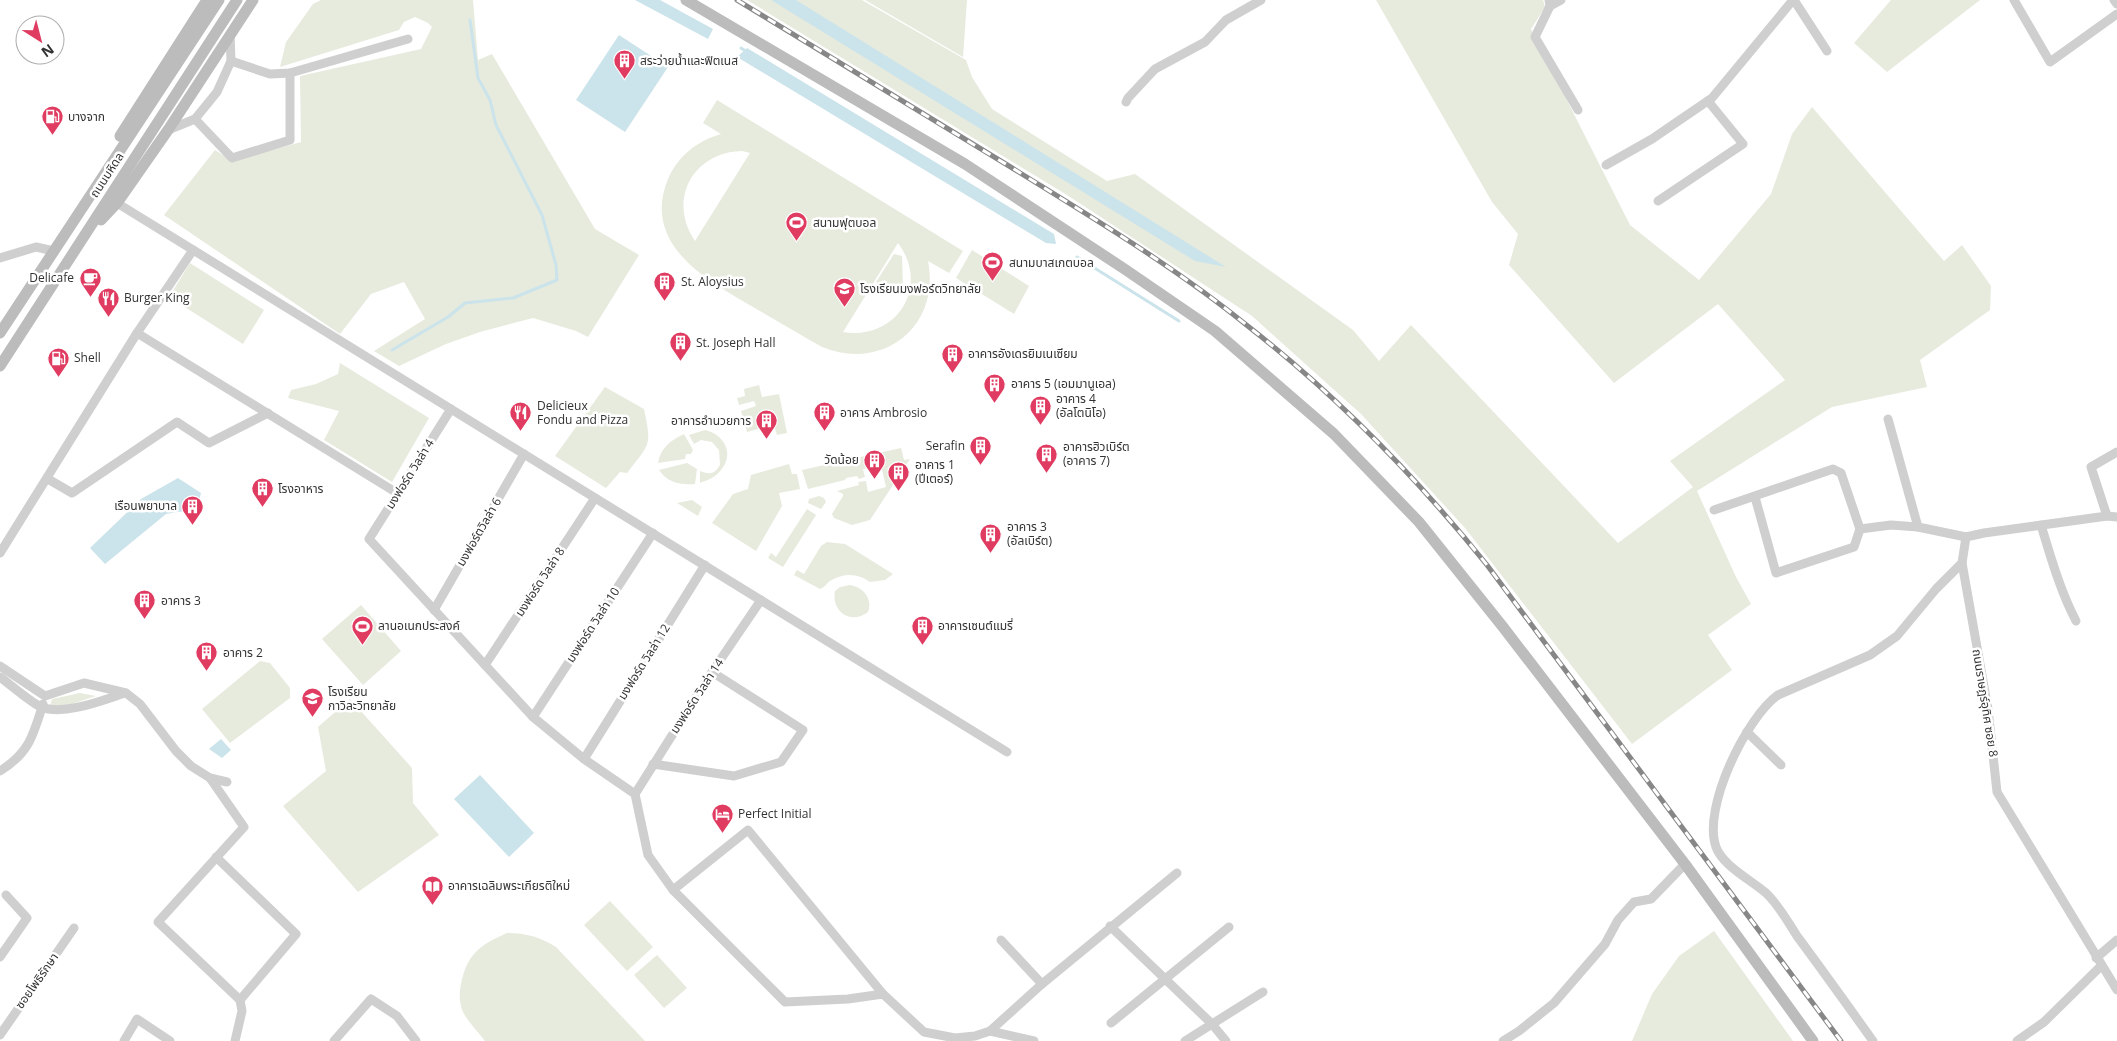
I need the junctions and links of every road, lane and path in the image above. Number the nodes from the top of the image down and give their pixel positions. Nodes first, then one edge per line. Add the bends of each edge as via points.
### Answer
1 (206, 0) edge
2 (219, 0) edge
3 (237, 0) edge
4 (253, 0) edge
5 (686, 0) edge
6 (1261, 0) edge
7 (1561, 0) edge
8 (1793, 0) edge
9 (2014, 0) edge
10 (2114, 0) edge
11 (1550, 3) edge
12 (2117, 4) edge
13 (2117, 14) edge
14 (230, 34) junction
15 (408, 39) dead end
16 (1827, 51) dead end
17 (231, 61) junction
18 (290, 73) junction
19 (1708, 101) junction
20 (1126, 102) dead end
21 (1578, 110) dead end
22 (195, 119) junction
23 (168, 130) junction
24 (1606, 165) dead end
25 (1658, 201) dead end
26 (117, 203) junction
27 (68, 229) junction
28 (80, 243) junction
29 (193, 250) junction
30 (54, 251) junction
31 (0, 258) edge
32 (0, 333) edge
33 (138, 333) junction
34 (0, 366) edge
35 (451, 409) junction
36 (268, 413) junction
37 (1888, 419) dead end
38 (2117, 452) edge
39 (524, 454) junction
40 (48, 479) junction
41 (397, 493) junction
42 (1755, 497) junction
43 (595, 498) junction
44 (1714, 510) dead end
45 (2112, 517) edge
46 (2042, 525) junction
47 (1918, 527) junction
48 (1860, 529) junction
49 (653, 533) junction
50 (1966, 537) junction
51 (0, 552) edge
52 (1962, 563) junction
53 (705, 565) junction
54 (761, 600) junction
55 (434, 610) junction
56 (2076, 621) dead end
57 (485, 665) junction
58 (0, 666) edge
59 (712, 672) junction
60 (0, 677) edge
61 (126, 693) junction
62 (45, 696) junction
63 (42, 707) junction
64 (532, 717) junction
65 (1747, 732) junction
66 (1007, 752) dead end
67 (584, 759) junction
68 (653, 764) junction
69 (1781, 765) dead end
70 (0, 771) edge
71 (210, 778) junction
72 (227, 782) dead end
73 (635, 794) junction
74 (216, 857) junction
75 (1685, 864) junction
76 (1177, 873) dead end
77 (673, 890) junction
78 (6, 895) dead end
79 (1110, 926) junction
80 (1229, 927) dead end
81 (74, 928) dead end
82 (1001, 940) dead end
83 (2117, 940) edge
84 (0, 957) edge
85 (2099, 962) junction
86 (1164, 979) junction
87 (1042, 984) junction
88 (2117, 990) edge
89 (1264, 992) dead end
90 (883, 994) junction
91 (240, 1000) junction
92 (1111, 1023) dead end
93 (1212, 1024) junction
94 (990, 1031) junction
95 (0, 1035) edge
96 (923, 1037) edge
97 (124, 1041) edge
98 (170, 1041) edge
99 (235, 1041) edge
100 (334, 1041) edge
101 (416, 1041) edge
102 (1034, 1041) edge
103 (1185, 1041) edge
104 (1226, 1041) edge
105 (1503, 1041) edge
106 (1813, 1041) edge
107 (1873, 1041) edge
108 (2017, 1041) edge

1 - 27 main road via 88,188
2 - 27 main road, ถนนมหิดล
3 - 28 main road, ถนนมหิดล
4 - 14 main road
5 - 75 main road via 965,164 1216,331 1334,434 1419,522
6 - 20 street via 1226,20 1205,42 1155,69
7 - 11 street
8 - 16 street
8 - 19 street
9 - 13 street via 2050,62
10 - 12 street
11 - 21 street via 1535,37
14 - 17 street
14 - 23 main road
15 - 18 street
17 - 18 street via 270,74
17 - 22 street via 217,92
18 - 22 street via 290,140 232,158
19 - 24 street
19 - 25 street via 1743,144
22 - 23 street
23 - 26 main road
26 - 28 main road
26 - 29 street
27 - 30 main road, ถนนมหิดล
28 - 34 main road, ถนนมหิดล
29 - 33 street
29 - 35 street
30 - 31 street via 36,246
30 - 32 main road, ถนนมหิดล
33 - 36 street
33 - 40 street
35 - 39 street
35 - 41 street, มงฟอร์ด วิลล่า 4
36 - 40 street via 210,443 177,422 72,493
36 - 41 street
37 - 47 street
38 - 45 street via 2091,467
39 - 43 street
39 - 55 street, มงฟอร์ตวิลล่า 6
40 - 51 street
41 - 55 street, มงฟอร์ด วิลล่า 4 via 370,539
42 - 44 street
42 - 48 street via 1833,469 1841,473
42 - 48 street via 1776,573 1854,547
43 - 49 street
43 - 57 street, มงฟอร์ด วิลล่า 8
45 - 46 street
46 - 50 street
46 - 56 street via 2056,578
47 - 48 street via 1891,525
47 - 50 street
49 - 53 street
49 - 64 street, มงฟอร์ด วิลล่า 10
50 - 52 street, ถนนราษฎร์อุทิศ ซอย 8
52 - 65 street via 1897,636 1870,655 1778,695 1767,703
52 - 85 street, ถนนราษฎร์อุทิศ ซอย 8 via 1988,709 1997,792
53 - 54 street
53 - 67 street, มงฟอร์ด วิลล่า 12
54 - 59 street, มงฟอร์ด วิลล่า 14
54 - 66 street
55 - 57 street
57 - 64 street
58 - 62 street
59 - 68 street, มงฟอร์ด วิลล่า 14
59 - 68 street via 803,730 781,762 734,776
60 - 63 street
61 - 62 street via 84,682
61 - 63 street via 60,710
61 - 71 street via 140,704 176,751
62 - 63 street
63 - 70 street via 28,746 16,761
64 - 67 street
65 - 69 street
65 - 107 street via 1728,767 1712,824 1716,847 1723,859 1768,894
67 - 73 street
68 - 73 street, มงฟอร์ด วิลล่า 14
71 - 72 street
71 - 74 street via 244,827
73 - 77 street via 648,855
74 - 91 street via 296,934
74 - 91 street via 158,922
75 - 105 street via 1651,899 1634,902 1618,920 1605,944 1554,1003
75 - 106 main road
76 - 79 street
77 - 90 street via 785,1002
77 - 90 street via 748,830
78 - 84 street via 28,918
79 - 86 street
79 - 87 street
80 - 86 street
81 - 95 street, ซอยโพธิรักษา
82 - 87 street
83 - 85 street
85 - 88 street, ถนนราษฎร์อุทิศ ซอย 8
85 - 108 street via 2044,1022
86 - 92 street
86 - 93 street
87 - 94 street
89 - 93 street
90 - 96 street
91 - 99 street via 242,1011
93 - 103 street
93 - 104 street
94 - 96 street via 955,1038
94 - 102 street
97 - 98 street via 137,1019
100 - 101 street via 371,999 397,1016

